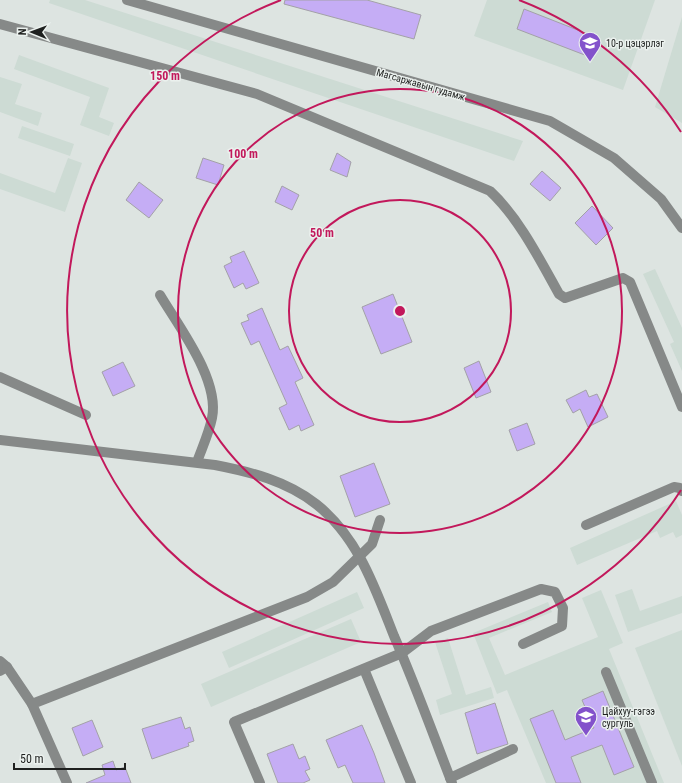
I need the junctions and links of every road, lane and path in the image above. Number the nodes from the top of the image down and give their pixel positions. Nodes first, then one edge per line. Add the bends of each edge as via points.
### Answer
1 (128, 0) edge
2 (0, 24) edge
3 (682, 228) edge
4 (160, 295) dead end
5 (0, 377) edge
6 (682, 407) edge
7 (86, 415) dead end
8 (0, 440) edge
9 (197, 462) junction
10 (682, 491) edge
11 (380, 520) dead end
12 (586, 525) dead end
13 (360, 557) junction
14 (523, 644) dead end
15 (402, 653) junction
16 (2, 666) edge
17 (364, 669) junction
18 (606, 672) dead end
19 (32, 704) junction
20 (513, 748) dead end
21 (451, 781) edge
22 (67, 783) edge
23 (260, 783) edge
24 (411, 783) edge
25 (652, 783) edge

1 - 3 street, Магсаржавын гудамж via 550,121 614,158 661,199
2 - 6 street via 257,94 490,191 500,201 535,252 559,294 565,298 623,278 630,282
4 - 9 street via 197,358 212,391 212,417
5 - 7 street
8 - 9 street
9 - 13 street via 249,472 291,488 315,504 335,522
10 - 12 street via 680,488 674,488
11 - 13 street via 372,544
13 - 15 street
13 - 19 street via 333,582 307,596
14 - 15 street via 562,626 563,608 555,592 541,589 431,631
15 - 17 street
15 - 21 street
16 - 19 street
17 - 23 street via 234,722
17 - 24 street
18 - 25 street
19 - 22 street
20 - 21 street

